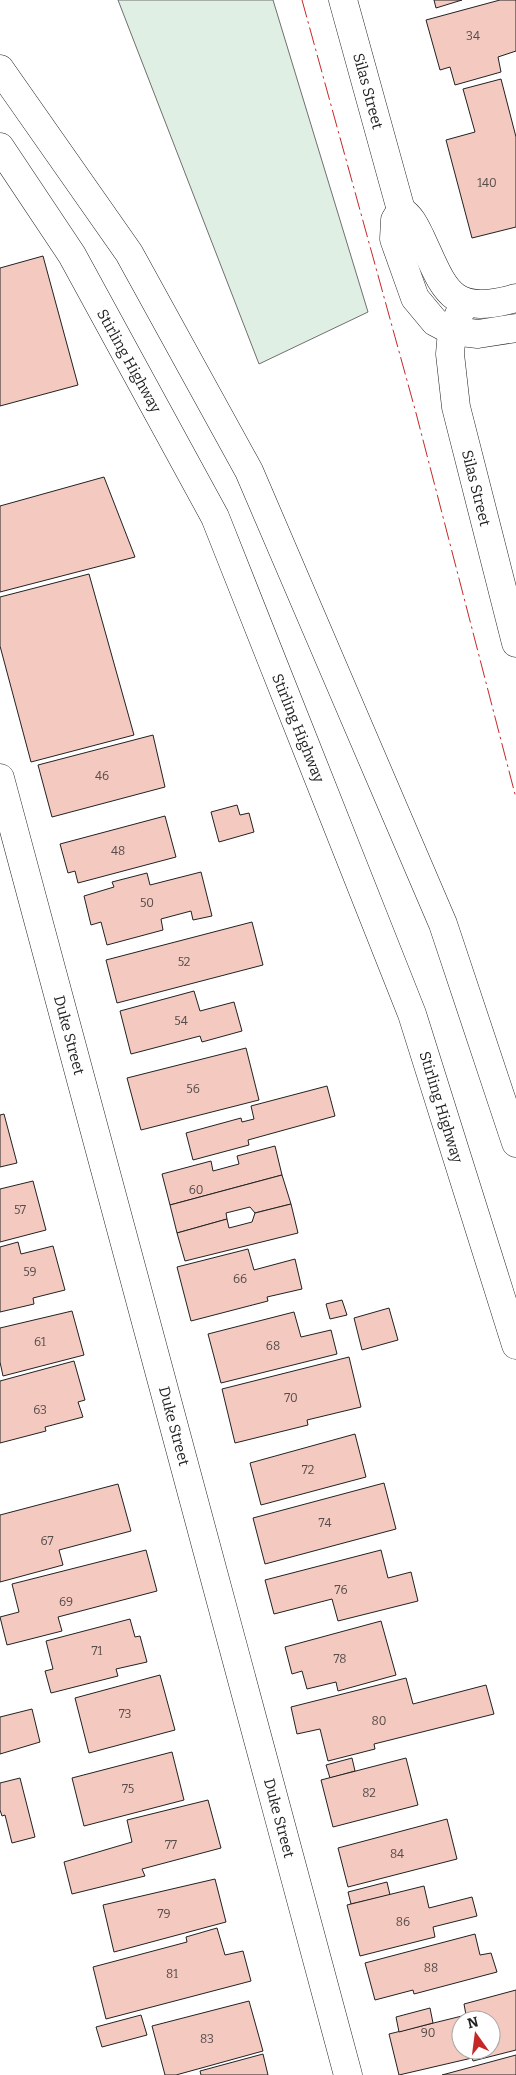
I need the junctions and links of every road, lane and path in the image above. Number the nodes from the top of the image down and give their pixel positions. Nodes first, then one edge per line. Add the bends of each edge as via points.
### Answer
1 (343, 0) edge
2 (0, 69) edge
3 (0, 147) edge
4 (401, 210) junction
5 (516, 298) edge
6 (464, 303) junction
7 (516, 328) edge
8 (452, 331) junction
9 (516, 643) edge
10 (0, 778) edge
11 (516, 1143) edge
12 (516, 1345) edge
13 (348, 2075) edge

1 - 4 main road, Silas Street
2 - 11 main road via 129,252 249,471 443,924
3 - 12 main road, Stirling Highway via 72,255 215,517 412,1014
4 - 6 main road, Silas Street via 411,217 439,279
4 - 8 main road via 396,220 394,239 415,298 435,322
5 - 6 main road via 483,305
6 - 8 main road, Silas Street
7 - 8 main road via 478,334
8 - 9 main road, Silas Street via 450,370 456,407
10 - 13 main road, Duke Street

